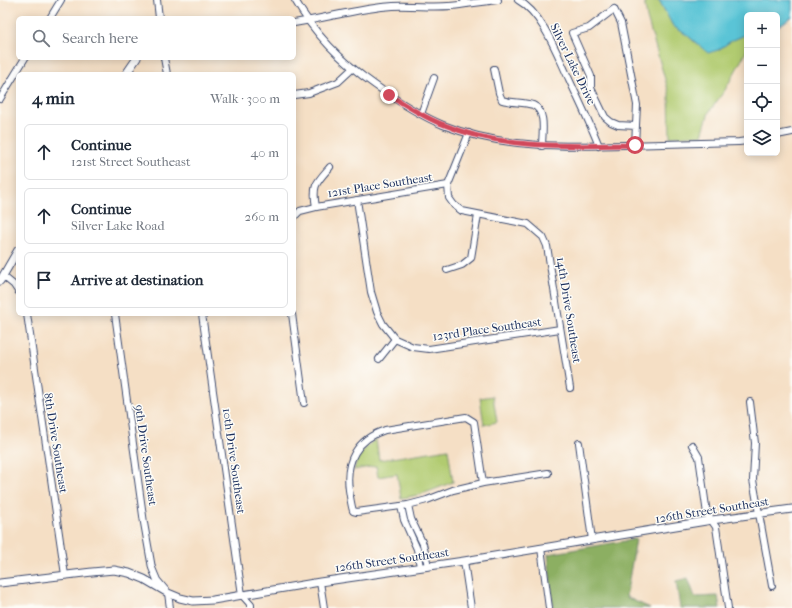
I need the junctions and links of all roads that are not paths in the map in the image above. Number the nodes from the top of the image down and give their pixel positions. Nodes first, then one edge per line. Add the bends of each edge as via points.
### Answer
1 (61, 0) edge
2 (157, 0) edge
3 (295, 0) edge
4 (498, 0) edge
5 (518, 0) edge
6 (465, 2) edge
7 (51, 16) edge
8 (159, 16) edge
9 (309, 21) junction
10 (296, 23) edge
11 (24, 60) edge
12 (134, 60) edge
13 (164, 60) edge
14 (352, 69) junction
15 (494, 70) dead end
16 (16, 72) edge
17 (127, 72) edge
18 (167, 72) edge
19 (16, 73) edge
20 (434, 78) dead end
21 (296, 95) edge
22 (0, 99) edge
23 (421, 114) junction
24 (636, 126) junction
25 (792, 132) edge
26 (469, 133) junction
27 (780, 134) edge
28 (744, 141) edge
29 (635, 145) junction
30 (542, 146) junction
31 (599, 146) junction
32 (330, 167) dead end
33 (448, 186) junction
34 (357, 200) junction
35 (316, 207) junction
36 (296, 215) edge
37 (478, 215) junction
38 (16, 254) edge
39 (447, 270) dead end
40 (2, 278) edge
41 (16, 288) edge
42 (27, 316) edge
43 (115, 316) edge
44 (202, 316) edge
45 (292, 316) edge
46 (560, 329) junction
47 (395, 340) junction
48 (379, 359) dead end
49 (570, 388) dead end
50 (750, 402) dead end
51 (304, 403) dead end
52 (578, 443) dead end
53 (692, 445) dead end
54 (548, 473) dead end
55 (483, 483) junction
56 (408, 505) junction
57 (401, 506) junction
58 (792, 509) edge
59 (759, 514) junction
60 (712, 520) junction
61 (592, 540) junction
62 (541, 548) junction
63 (464, 561) junction
64 (428, 566) junction
65 (420, 567) junction
66 (65, 575) junction
67 (320, 582) junction
68 (0, 584) edge
69 (772, 586) dead end
70 (168, 593) junction
71 (242, 595) junction
72 (170, 608) edge
73 (251, 608) edge
74 (324, 608) edge
75 (471, 608) edge
76 (549, 608) edge
77 (728, 608) edge

1 - 7 street
2 - 8 street
3 - 9 street
4 - 6 street
5 - 31 street, Silver Lake Drive via 532,11 546,31
6 - 9 street via 456,6 394,6 367,9
9 - 10 street
9 - 14 street via 334,52
11 - 16 street
12 - 17 street
13 - 18 street
14 - 21 street via 338,82 309,93
14 - 23 street
15 - 30 street via 502,100 534,106 538,110 543,121
19 - 22 street
20 - 23 street
23 - 26 street
24 - 24 street via 637,105 621,23 614,9 589,28 572,33 592,76 591,88 605,117 618,125
24 - 29 street
25 - 27 street
26 - 30 street via 504,142
26 - 33 street
28 - 29 street
29 - 31 street
30 - 31 street
32 - 35 street, 121st Place Southeast via 316,183
33 - 34 street, 121st Place Southeast
33 - 37 street via 449,198 454,205 462,212
34 - 35 street, 121st Place Southeast
34 - 47 street via 374,303 383,324
35 - 36 street, 121st Place Southeast via 300,211
37 - 39 street via 471,258
37 - 46 street, 14th Drive Southeast via 528,224 543,237 547,246
38 - 40 street
40 - 41 street
42 - 66 street, 8th Drive Southeast
43 - 70 street, 9th Drive Southeast via 152,568 157,580
44 - 71 street, 10th Drive Southeast
45 - 51 street
46 - 47 street, 123rd Place Southeast via 429,349 413,347
46 - 49 street, 14th Drive Southeast
47 - 48 street
50 - 59 street via 755,444 753,480
52 - 61 street
53 - 60 street via 699,457 707,514
54 - 55 street
55 - 56 street
55 - 57 street via 474,422 466,417 378,432 359,445 353,455 348,479 351,506 353,511 362,512
56 - 57 street
56 - 64 street via 411,520 423,544
57 - 65 street via 404,520 417,549
58 - 59 street, 126th Street Southeast
59 - 60 street, 126th Street Southeast
59 - 69 street
60 - 61 street, 126th Street Southeast
60 - 77 street via 716,527
61 - 62 street, 126th Street Southeast
62 - 63 street, 126th Street Southeast
62 - 76 street
63 - 64 street, 126th Street Southeast
63 - 75 street
64 - 65 street, 126th Street Southeast
65 - 67 street, 126th Street Southeast
66 - 68 street, 126th Street Southeast
66 - 70 street, 126th Street Southeast via 114,570 144,579
67 - 71 street, 126th Street Southeast
67 - 74 street
70 - 71 street, 126th Street Southeast via 193,601
70 - 72 street
71 - 73 street, 10th Drive Southeast

